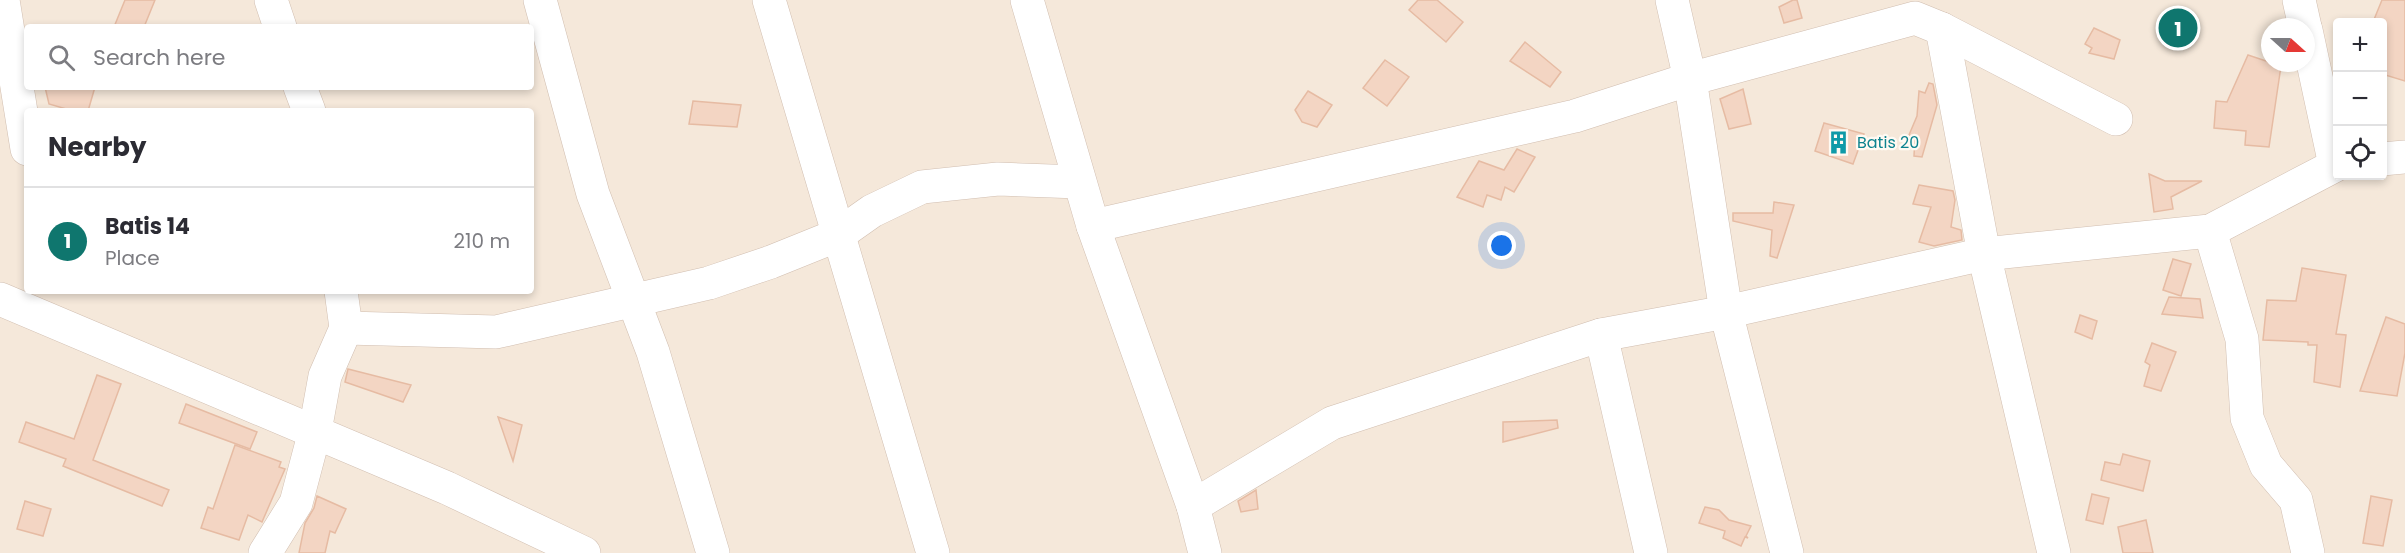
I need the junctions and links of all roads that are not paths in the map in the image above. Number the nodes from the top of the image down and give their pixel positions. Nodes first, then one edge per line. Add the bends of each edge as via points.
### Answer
1 (3, 0) edge
2 (271, 0) edge
3 (540, 0) edge
4 (769, 0) edge
5 (1027, 0) edge
6 (1672, 0) edge
7 (2299, 0) edge
8 (2303, 18) edge
9 (279, 24) edge
10 (1942, 29) junction
11 (2315, 70) edge
12 (1690, 79) junction
13 (301, 90) edge
14 (308, 108) edge
15 (2116, 119) dead end
16 (24, 130) edge
17 (2333, 151) edge
18 (2405, 156) edge
19 (2387, 158) edge
20 (2333, 167) edge
21 (1079, 182) junction
22 (1093, 226) junction
23 (2210, 231) junction
24 (838, 236) junction
25 (1984, 254) junction
26 (341, 294) edge
27 (634, 300) junction
28 (1, 303) edge
29 (53, 307) edge
30 (1726, 312) junction
31 (346, 328) junction
32 (1601, 335) junction
33 (315, 431) junction
34 (1193, 506) junction
35 (578, 552) edge
36 (265, 553) edge
37 (713, 553) edge
38 (933, 553) edge
39 (1205, 553) edge
40 (1651, 553) edge
41 (1787, 553) edge
42 (2054, 553) edge
43 (2308, 553) edge

1 - 16 street
2 - 9 street
3 - 27 street via 593,194
4 - 24 street
5 - 21 street
6 - 12 street
7 - 8 street
10 - 12 street via 1916,18
10 - 15 street
10 - 25 street
11 - 17 street
12 - 22 street via 1575,116
12 - 30 street
13 - 14 street
18 - 19 street
20 - 23 street
21 - 22 street
21 - 24 street via 998,179 922,187 872,211
22 - 34 street
23 - 25 street
23 - 43 street via 2242,339 2247,418 2266,465 2296,500
24 - 27 street via 709,283
24 - 38 street
25 - 30 street
25 - 42 street
26 - 31 street
27 - 31 street via 496,332
27 - 37 street
28 - 29 street
29 - 33 street
30 - 32 street
30 - 41 street
31 - 33 street via 325,376
32 - 34 street via 1332,423
32 - 40 street
33 - 35 street via 447,488
33 - 36 street via 296,503
34 - 39 street

